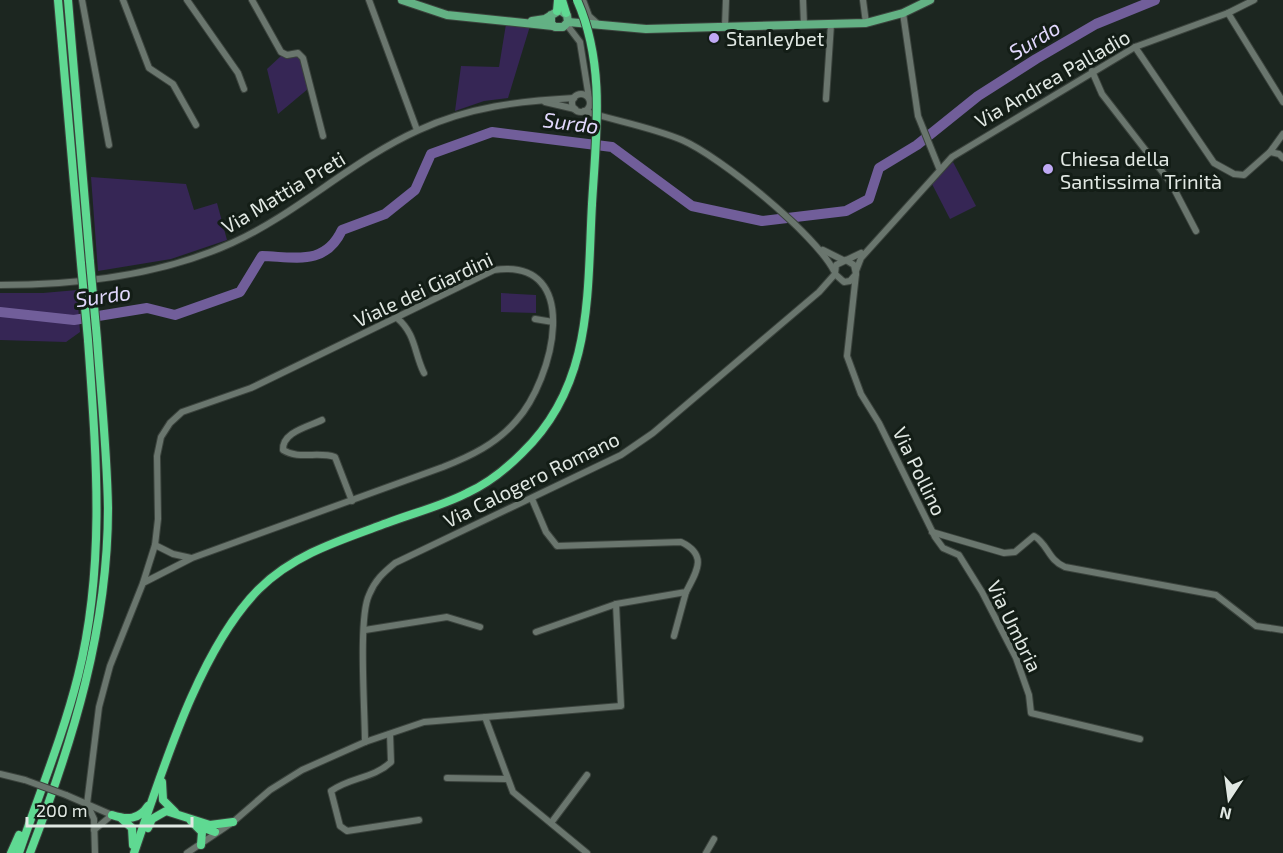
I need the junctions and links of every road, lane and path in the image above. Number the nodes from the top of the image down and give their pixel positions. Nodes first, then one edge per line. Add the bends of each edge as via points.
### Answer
1 (58, 0) edge
2 (68, 0) edge
3 (82, 0) edge
4 (123, 0) edge
5 (187, 0) edge
6 (252, 0) edge
7 (369, 0) edge
8 (402, 0) edge
9 (560, 0) edge
10 (577, 0) edge
11 (583, 0) edge
12 (726, 0) edge
13 (803, 0) edge
14 (863, 0) edge
15 (930, 0) edge
16 (1254, 0) edge
17 (903, 13) junction
18 (1228, 13) junction
19 (561, 19) junction
20 (866, 23) junction
21 (584, 24) junction
22 (831, 24) junction
23 (804, 25) junction
24 (596, 26) junction
25 (725, 26) junction
26 (580, 42) junction
27 (1135, 46) junction
28 (1092, 71) junction
29 (585, 78) junction
30 (244, 88) dead end
31 (575, 97) junction
32 (826, 99) dead end
33 (538, 100) junction
34 (590, 102) junction
35 (1283, 102) edge
36 (575, 109) junction
37 (584, 111) junction
38 (614, 120) junction
39 (196, 125) dead end
40 (417, 130) junction
41 (1283, 134) edge
42 (323, 135) dead end
43 (109, 145) dead end
44 (1270, 152) junction
45 (1283, 158) edge
46 (939, 168) junction
47 (1196, 231) dead end
48 (873, 243) junction
49 (817, 247) junction
50 (845, 260) junction
51 (856, 272) junction
52 (834, 273) junction
53 (842, 281) junction
54 (0, 285) edge
55 (819, 292) junction
56 (855, 296) junction
57 (397, 318) junction
58 (535, 319) dead end
59 (553, 322) junction
60 (93, 339) junction
61 (424, 373) dead end
62 (322, 420) dead end
63 (532, 499) junction
64 (352, 501) junction
65 (932, 532) junction
66 (155, 545) junction
67 (192, 558) junction
68 (143, 583) junction
69 (686, 592) junction
70 (616, 604) junction
71 (480, 627) dead end
72 (365, 630) junction
73 (1283, 630) edge
74 (536, 632) dead end
75 (675, 636) dead end
76 (485, 717) junction
77 (61, 729) junction
78 (390, 734) junction
79 (1140, 739) dead end
80 (365, 742) junction
81 (169, 756) junction
82 (0, 774) edge
83 (587, 775) dead end
84 (447, 778) dead end
85 (506, 779) junction
86 (158, 784) junction
87 (87, 804) junction
88 (102, 810) junction
89 (177, 815) junction
90 (116, 816) junction
91 (94, 819) junction
92 (188, 819) junction
93 (419, 819) dead end
94 (101, 822) junction
95 (232, 822) joint
96 (551, 823) junction
97 (198, 826) junction
98 (213, 829) junction
99 (94, 830) junction
100 (714, 839) dead end
101 (201, 845) junction
102 (11, 853) edge
103 (19, 853) edge
104 (30, 853) edge
105 (95, 853) edge
106 (134, 853) edge
107 (187, 853) edge
108 (587, 853) edge
109 (706, 853) edge

1 - 60 highway, bridge via 81,264
2 - 60 highway, bridge
3 - 43 street
4 - 39 street via 149,68 173,84
5 - 30 street via 238,72
6 - 42 street via 281,52 298,53 303,58
7 - 40 street
8 - 19 main road via 447,15 525,22
9 - 19 highway
10 - 81 highway, bridge via 592,40 597,83 586,321 578,361 561,404 539,436 508,467 468,493 326,545 295,561 260,588 221,636
11 - 24 street
12 - 25 street
13 - 23 street
14 - 20 street
15 - 17 main road
16 - 18 street, Via Andrea Palladio
17 - 20 main road
17 - 46 street via 918,116
18 - 27 street, Via Andrea Palladio
18 - 35 street
19 - 21 main road
19 - 24 main road
19 - 26 street
20 - 22 main road
21 - 24 main road
21 - 26 street
22 - 23 main road
22 - 32 street
23 - 25 main road
24 - 25 main road
26 - 29 street
27 - 28 street, Via Andrea Palladio
27 - 44 street via 1214,163 1244,175
28 - 46 street, Via Andrea Palladio
28 - 47 street via 1102,94 1172,183
29 - 31 street
29 - 34 street
31 - 33 street, Via Mattia Preti
31 - 34 street, Via Mattia Preti via 584,94
31 - 36 street
33 - 36 street, Via Mattia Preti
33 - 40 street, Via Mattia Preti via 483,107
34 - 37 street
34 - 38 street
36 - 37 street, Via Mattia Preti
37 - 38 street, Via Mattia Preti
38 - 49 street via 696,147 734,172
40 - 54 street, Via Mattia Preti via 290,212 233,243 186,262 119,276
41 - 44 street
44 - 45 street
46 - 48 street, Via Andrea Palladio
48 - 50 street via 858,256
48 - 51 street
49 - 50 street
49 - 52 street
50 - 51 street via 852,262
50 - 52 street via 838,263
51 - 53 street via 853,279
51 - 56 street, Via Pollino
52 - 53 street
52 - 55 street
53 - 55 street
53 - 56 street
55 - 63 street, Via Calogero Romano via 653,434
56 - 65 street, Via Pollino via 847,356 861,394
57 - 59 street, Viale dei Giardini via 494,270 512,267 530,273 546,286
57 - 61 street via 406,325 416,345 415,355
57 - 66 street, Viale dei Giardini via 251,388 182,412 170,423 161,437 157,456
58 - 59 street
59 - 64 street, Viale dei Giardini via 546,366 534,396 518,420 497,439 443,468
60 - 77 highway via 97,539 87,629 78,676
60 - 104 highway via 108,508 99,619 77,718
62 - 64 street via 287,436 284,450 290,454 324,453 336,457
63 - 69 street via 546,532 557,546 681,542 692,548 698,569
63 - 72 street, Via Calogero Romano via 395,563 378,578 368,597
64 - 67 street, Viale dei Giardini
65 - 73 street, Via Pollino via 1004,554 1016,552 1034,536 1042,541 1053,561 1065,567 1216,595 1256,626
65 - 79 street, Via Umbria via 943,548 959,555 982,592 1016,658 1031,713
66 - 67 street
66 - 68 street, Viale dei Giardini
67 - 68 street, Viale dei Giardini
68 - 87 street, Viale dei Giardini via 110,666 99,707
69 - 70 street
69 - 75 street
70 - 74 street
70 - 76 street via 621,706
71 - 72 street via 447,617
72 - 80 street, Via Calogero Romano
76 - 78 street via 424,722
76 - 85 street
77 - 102 highway
77 - 103 highway
78 - 80 street
78 - 93 street via 391,762 379,774 331,790 340,826 347,831
80 - 95 street via 302,770 270,790
81 - 86 highway
81 - 89 highway via 161,792
82 - 87 street, bridge
83 - 96 street
84 - 85 street
85 - 96 street via 513,792
86 - 90 highway via 144,813 130,819
86 - 106 highway
87 - 88 street
87 - 91 street
88 - 90 street
88 - 91 street
88 - 94 street
89 - 92 highway
89 - 106 highway via 166,811 152,819
90 - 94 street
90 - 106 highway via 132,828
91 - 99 street
92 - 97 highway
92 - 98 highway
94 - 99 street
95 - 98 highway
96 - 108 street
97 - 98 highway
97 - 101 highway via 202,832
98 - 101 street
99 - 105 street
100 - 109 street
101 - 107 street

